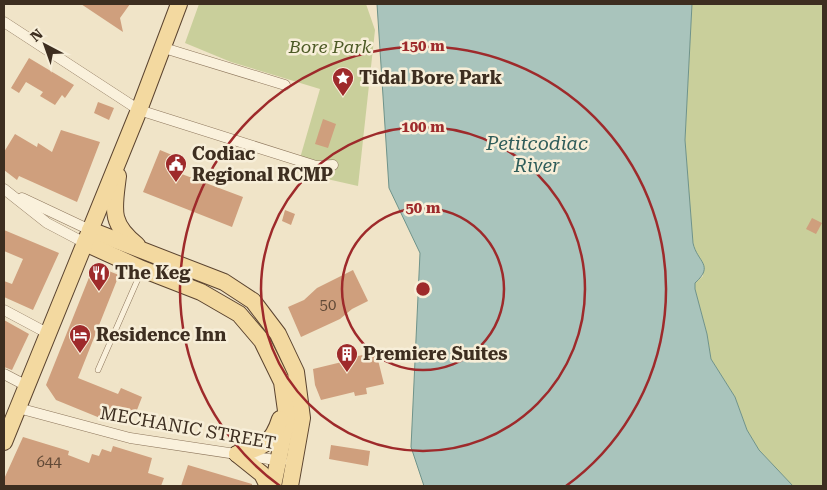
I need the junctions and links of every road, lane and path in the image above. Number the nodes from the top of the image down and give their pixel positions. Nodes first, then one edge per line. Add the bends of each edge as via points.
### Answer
1 (179, 4) edge
2 (4, 22) edge
3 (164, 48) junction
4 (284, 85) dead end
5 (140, 110) junction
6 (120, 156) junction
7 (333, 165) dead end
8 (6, 190) edge
9 (87, 236) junction
10 (146, 262) junction
11 (4, 310) edge
12 (49, 334) junction
13 (98, 370) dead end
14 (4, 374) edge
15 (27, 386) junction
16 (285, 405) junction
17 (18, 408) junction
18 (4, 442) edge
19 (237, 454) junction
20 (286, 462) junction
21 (268, 486) edge
22 (273, 486) edge
23 (290, 486) edge

1 - 3 main road
2 - 5 street
3 - 4 street
3 - 5 main road
5 - 6 main road
5 - 7 street via 316,166
6 - 9 main road
6 - 10 main road via 114,206 117,224
8 - 9 street via 47,224
9 - 10 main road
9 - 12 main road
10 - 13 lane
10 - 16 main road via 239,314 262,341 282,382
10 - 20 main road via 224,282 252,301 278,334 296,372 302,418
11 - 12 street
12 - 15 main road
14 - 15 street
15 - 17 main road
16 - 19 main road via 278,427 268,443 256,450
16 - 20 main road
17 - 18 main road
17 - 19 street, MECHANIC STREET via 130,438
19 - 20 street, MECHANIC STREET
19 - 21 main road via 262,474
20 - 22 main road
20 - 23 main road

